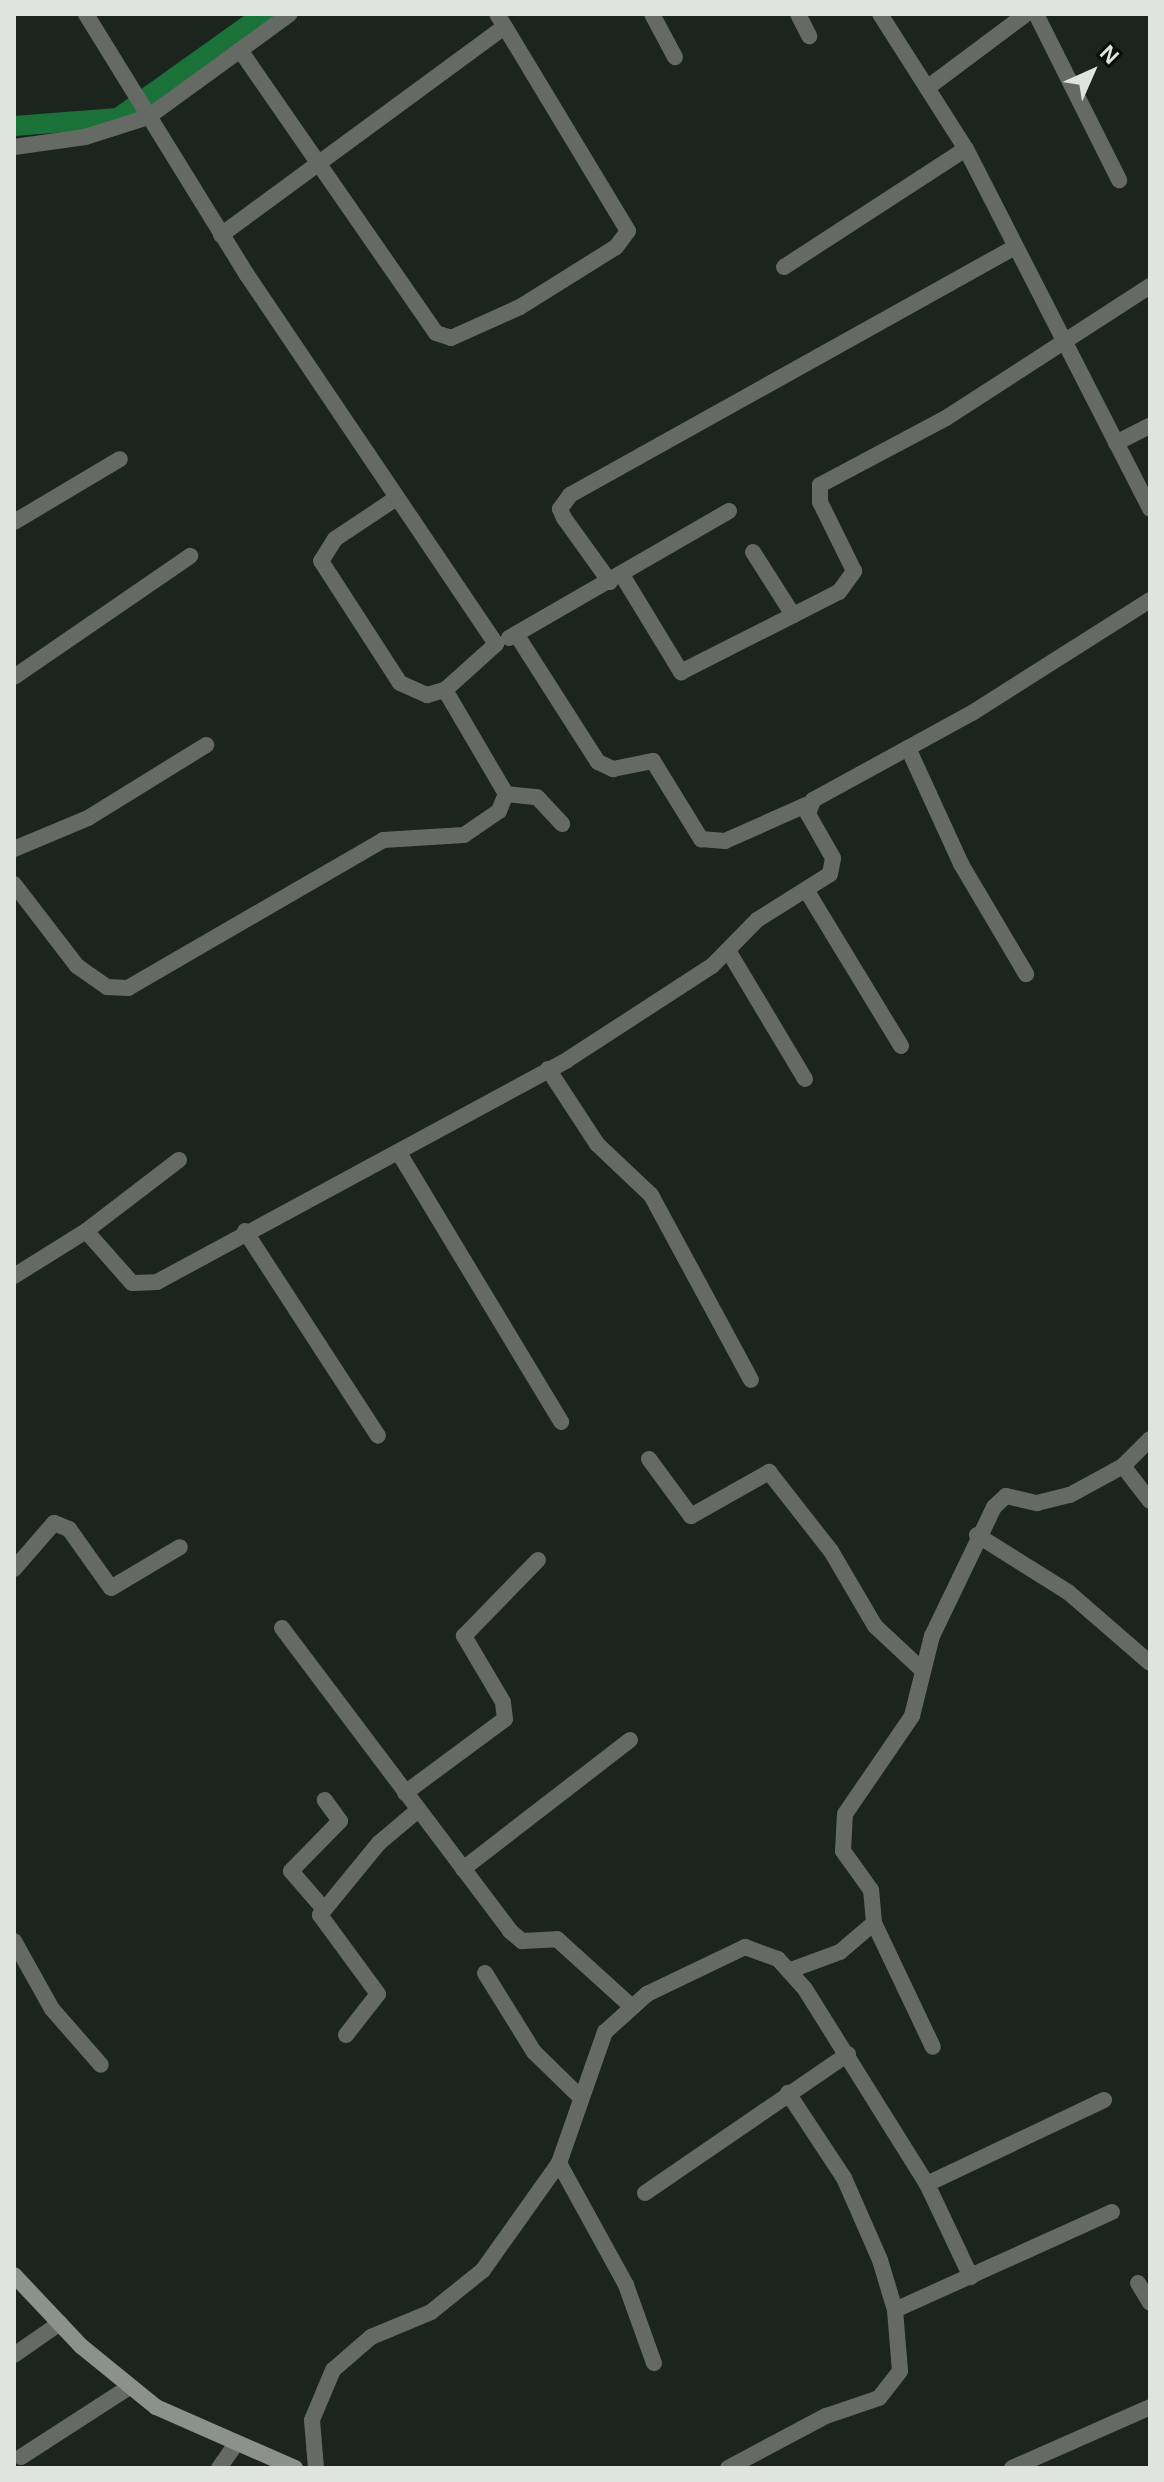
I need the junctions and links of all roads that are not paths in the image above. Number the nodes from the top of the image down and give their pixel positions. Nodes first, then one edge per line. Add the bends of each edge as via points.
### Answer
1 (86, 14) edge
2 (290, 14) edge
3 (652, 14) edge
4 (798, 14) edge
5 (880, 14) edge
6 (1026, 14) edge
7 (1036, 14) edge
8 (501, 21) edge
9 (809, 36) dead end
10 (240, 50) junction
11 (675, 57) dead end
12 (927, 88) junction
13 (146, 115) junction
14 (14, 147) edge
15 (966, 149) junction
16 (322, 161) junction
17 (1119, 180) dead end
18 (221, 235) junction
19 (1015, 247) junction
20 (784, 267) dead end
21 (1150, 286) edge
22 (1062, 342) junction
23 (1150, 426) edge
24 (1116, 443) junction
25 (120, 459) dead end
26 (395, 499) junction
27 (1150, 509) edge
28 (729, 511) dead end
29 (14, 522) edge
30 (753, 552) dead end
31 (190, 556) dead end
32 (616, 578) junction
33 (1150, 600) edge
34 (793, 615) junction
35 (516, 634) junction
36 (496, 644) junction
37 (14, 677) edge
38 (445, 690) junction
39 (206, 745) dead end
40 (908, 748) junction
41 (506, 794) junction
42 (808, 804) junction
43 (562, 824) dead end
44 (14, 849) edge
45 (14, 884) edge
46 (808, 893) junction
47 (729, 952) junction
48 (1026, 974) dead end
49 (901, 1046) dead end
50 (548, 1069) junction
51 (805, 1079) dead end
52 (399, 1153) junction
53 (179, 1160) dead end
54 (86, 1231) junction
55 (245, 1231) junction
56 (14, 1276) edge
57 (751, 1380) dead end
58 (561, 1422) dead end
59 (378, 1436) dead end
60 (1150, 1439) edge
61 (649, 1459) dead end
62 (1123, 1466) junction
63 (1150, 1501) edge
64 (977, 1535) junction
65 (180, 1547) dead end
66 (538, 1560) dead end
67 (14, 1569) edge
68 (282, 1628) dead end
69 (1150, 1663) edge
70 (920, 1668) junction
71 (630, 1740) dead end
72 (405, 1793) junction
73 (325, 1800) dead end
74 (418, 1810) junction
75 (463, 1869) junction
76 (323, 1908) junction
77 (874, 1923) junction
78 (14, 1941) edge
79 (791, 1970) junction
80 (485, 1973) dead end
81 (631, 2006) junction
82 (346, 2035) dead end
83 (933, 2047) dead end
84 (848, 2054) junction
85 (101, 2065) dead end
86 (788, 2093) junction
87 (578, 2095) junction
88 (1104, 2100) dead end
89 (559, 2163) junction
90 (927, 2184) junction
91 (645, 2193) dead end
92 (1112, 2212) dead end
93 (14, 2275) edge
94 (971, 2277) junction
95 (1138, 2283) dead end
96 (1150, 2303) edge
97 (895, 2310) junction
98 (60, 2323) junction
99 (14, 2355) edge
100 (654, 2363) dead end
101 (129, 2387) junction
102 (1150, 2407) edge
103 (235, 2445) junction
104 (21, 2457) dead end
105 (219, 2468) edge
106 (295, 2468) edge
107 (316, 2468) edge
108 (728, 2468) edge
109 (1012, 2468) edge

1 - 13 street
2 - 10 street
3 - 11 street
4 - 9 street
5 - 12 street
6 - 12 street
7 - 17 street
8 - 16 street
8 - 16 street via 625,221 628,231 616,247 520,307 443,338
10 - 13 street
10 - 16 street
12 - 15 street
13 - 14 street via 85,137
13 - 18 street
15 - 19 street
15 - 20 street
16 - 18 street
18 - 26 street
19 - 22 street
19 - 32 street via 570,495 560,509 564,518
21 - 22 street
22 - 24 street
22 - 34 street via 946,418 820,485 853,580
23 - 24 street
24 - 27 street
25 - 29 street
26 - 36 street
26 - 38 street via 335,539 321,561 400,683 427,695
28 - 32 street
30 - 34 street
31 - 37 street
32 - 34 street via 681,672
32 - 35 street
33 - 40 street
35 - 36 street
35 - 42 street via 598,762 613,769 653,761 701,839 725,841
36 - 38 street
38 - 41 street
39 - 44 street via 88,818
40 - 42 street
40 - 48 street via 961,864
41 - 43 street via 537,797
41 - 45 street via 499,811 464,835 383,840 128,988 107,987 77,966
42 - 46 street via 834,864
46 - 47 street via 757,920
46 - 49 street
47 - 50 street
47 - 51 street
50 - 52 street
50 - 57 street via 597,1144 651,1195
52 - 55 street
52 - 58 street
53 - 54 street
54 - 55 street via 140,1286
54 - 56 street
55 - 59 street
60 - 62 street
61 - 70 street via 691,1516 752,1475 769,1472 831,1551 875,1626
62 - 63 street
62 - 64 street via 1052,1502 1006,1496
64 - 69 street via 1068,1592
64 - 70 street
65 - 67 street via 111,1588 69,1529 54,1523
66 - 72 street via 464,1636 503,1702 505,1719
68 - 72 street
70 - 77 street via 912,1716 845,1814 840,1835 878,1906
71 - 75 street
72 - 74 street
73 - 76 street via 340,1821 291,1871
74 - 75 street
74 - 76 street
75 - 81 street via 516,1937 557,1939
76 - 82 street via 322,1922 378,1994
77 - 79 street via 840,1952
77 - 83 street
78 - 85 street via 52,2009
79 - 81 street via 763,1950 745,1947
79 - 84 street
80 - 87 street via 534,2052
81 - 87 street via 605,2032
84 - 86 street
84 - 90 street
86 - 91 street
86 - 97 street via 844,2178
87 - 89 street
88 - 90 street
89 - 100 street via 626,2285
89 - 107 street via 461,2292 371,2337 333,2370 312,2420
90 - 94 street
92 - 94 street
93 - 98 main road
94 - 97 street
95 - 96 street
97 - 108 street via 900,2371 889,2391
98 - 99 street
98 - 101 main road
101 - 103 main road
101 - 104 street
102 - 109 street
103 - 105 street
103 - 106 main road

